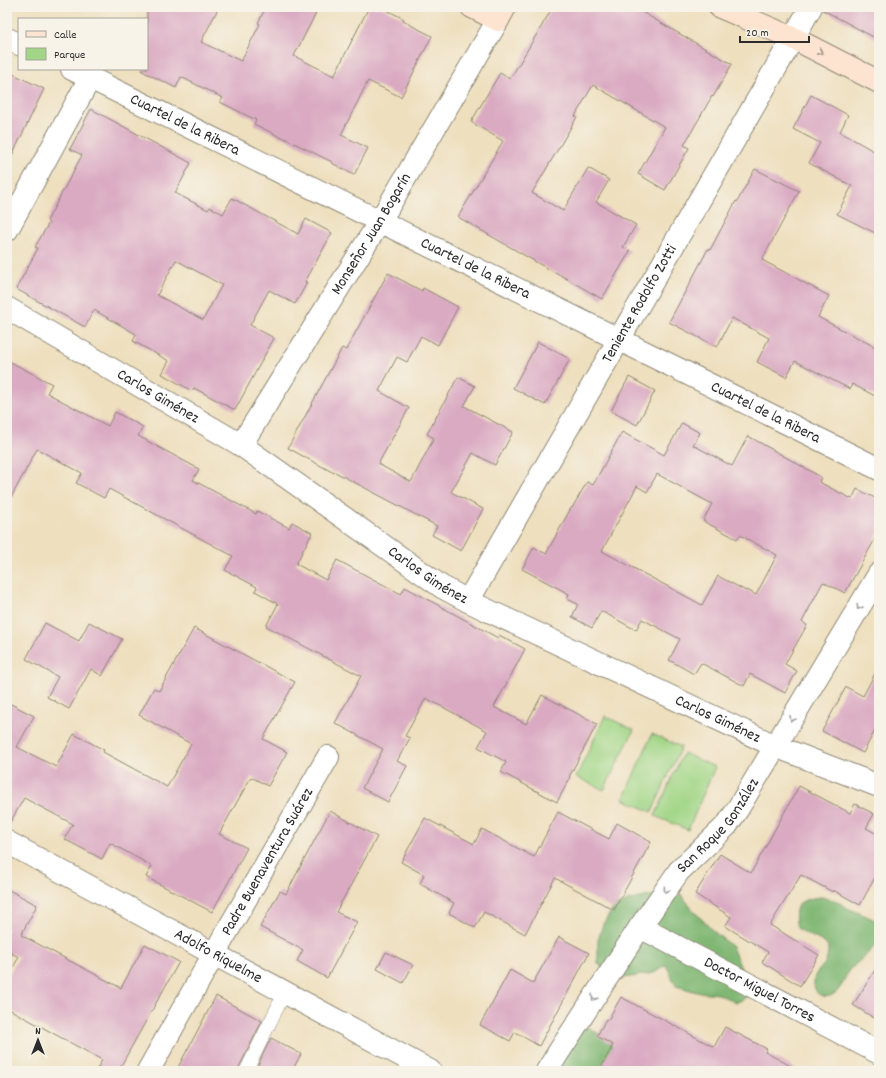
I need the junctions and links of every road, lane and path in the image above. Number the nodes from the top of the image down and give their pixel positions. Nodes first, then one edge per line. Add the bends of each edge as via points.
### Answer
1 (472, 7) edge
2 (720, 7) edge
3 (811, 7) edge
4 (502, 13) edge
5 (793, 38) junction
6 (7, 39) edge
7 (18, 44) edge
8 (81, 73) edge
9 (879, 82) edge
10 (380, 221) junction
11 (7, 230) edge
12 (7, 308) edge
13 (620, 340) junction
14 (241, 445) junction
15 (879, 469) edge
16 (879, 574) edge
17 (468, 601) junction
18 (775, 746) junction
19 (328, 757) dead end
20 (879, 786) edge
21 (7, 842) edge
22 (640, 927) junction
23 (214, 954) junction
24 (285, 992) junction
25 (879, 1053) edge
26 (148, 1071) edge
27 (246, 1071) edge
28 (430, 1071) edge
29 (547, 1071) edge

1 - 4 main road, Monseñor Juan Bogarín
2 - 5 main road
3 - 5 street, Teniente Rodolfo Zotti
4 - 10 street, Monseñor Juan Bogarín
5 -> 9 main road
5 - 13 street, Teniente Rodolfo Zotti
6 - 7 street
8 - 10 street, Cuartel de la Ribera
8 - 11 street
10 - 13 street, Cuartel de la Ribera
10 - 14 street, Monseñor Juan Bogarín
12 - 14 street, Carlos Giménez
13 - 15 street, Cuartel de la Ribera
13 - 17 street, Teniente Rodolfo Zotti
14 - 17 street, Carlos Giménez via 442,587
16 -> 18 street, San Roque González
17 - 18 street, Carlos Giménez
18 - 20 street, Carlos Giménez
18 -> 22 street, San Roque González via 727,825 679,871
19 - 23 street, Padre Buenaventura Suárez
21 - 23 street, Adolfo Riquelme
22 - 25 street, Doctor Miguel Torres
22 -> 29 street, San Roque González
23 - 24 street, Adolfo Riquelme
23 - 26 street, Padre Buenaventura Suárez
24 - 27 lane
24 - 28 street, Adolfo Riquelme

